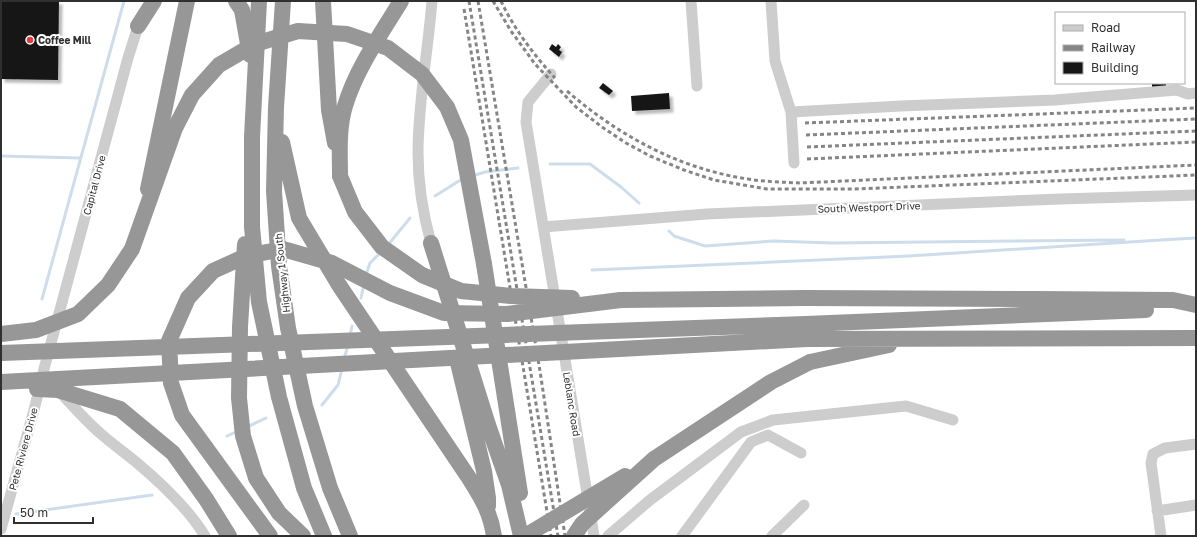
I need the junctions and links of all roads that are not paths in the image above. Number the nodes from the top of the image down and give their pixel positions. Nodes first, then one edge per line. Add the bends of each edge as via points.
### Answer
1 (146, 1) edge
2 (154, 1) edge
3 (187, 1) edge
4 (236, 1) edge
5 (259, 1) edge
6 (284, 1) edge
7 (323, 1) edge
8 (401, 1) edge
9 (432, 1) edge
10 (691, 1) edge
11 (771, 1) edge
12 (138, 26) junction
13 (551, 74) dead end
14 (255, 78) junction
15 (697, 86) dead end
16 (1196, 93) edge
17 (276, 106) junction
18 (791, 112) junction
19 (252, 137) junction
20 (794, 163) dead end
21 (340, 176) junction
22 (1196, 195) edge
23 (142, 223) junction
24 (542, 228) junction
25 (431, 243) junction
26 (622, 300) junction
27 (1196, 305) edge
28 (1196, 308) edge
29 (806, 331) junction
30 (1, 334) edge
31 (923, 338) junction
32 (1196, 338) edge
33 (1, 353) edge
34 (44, 369) junction
35 (1, 382) edge
36 (1, 387) edge
37 (953, 420) dead end
38 (741, 432) junction
39 (751, 442) junction
40 (1196, 444) edge
41 (801, 453) dead end
42 (654, 459) junction
43 (804, 505) dead end
44 (1196, 505) edge
45 (488, 510) junction
46 (1157, 510) junction
47 (1, 529) edge
48 (205, 536) edge
49 (229, 536) edge
50 (270, 536) edge
51 (303, 536) edge
52 (324, 536) edge
53 (350, 536) edge
54 (494, 536) edge
55 (521, 536) edge
56 (525, 536) edge
57 (574, 536) edge
58 (594, 536) edge
59 (608, 536) edge
60 (682, 536) edge
61 (772, 536) edge
62 (1161, 536) edge

1 - 12 street, Capital Drive
2 - 12 highway
3 - 23 highway, bridge
4 - 14 highway via 242,10
5 - 14 highway
6 - 17 highway, Highway 1 South
7 - 21 highway via 329,110
8 - 21 highway via 354,81 345,107 340,138
9 - 25 street via 418,153 424,218
10 - 15 street
11 - 18 street via 775,61
12 - 34 street, Capital Drive
13 - 24 street, Leblanc Road via 528,102 526,122
14 - 19 highway
16 - 18 street via 1188,94 1177,90 1055,100
17 - 45 highway via 299,218 339,285
17 - 53 highway, Highway 1 South via 274,191 279,266 288,328 305,406 330,488
18 - 20 street
19 - 51 highway via 240,327 243,436 256,478 279,513
19 - 52 highway via 252,227 259,302 279,397 304,488
21 - 26 highway, bridge via 355,212 382,247 422,275 461,291 511,296
22 - 24 street, South Westport Drive via 708,214
23 - 30 highway, bridge via 132,249 108,285 78,314 36,330
23 - 56 highway, bridge via 175,128 192,95 219,65 255,44 298,31 347,34 388,48 422,74 447,107 461,140 484,264
24 - 58 street, Leblanc Road
25 - 45 highway via 484,471
25 - 55 highway via 488,425 510,485
26 - 27 highway via 1173,300
26 - 50 highway, bridge via 507,314 444,313 390,293 332,263 283,249 246,256 213,271 188,298 169,341 171,383 182,415
28 - 29 highway
29 - 31 highway
29 - 33 highway, bridge
29 - 35 highway, bridge
31 - 32 highway
31 - 42 highway, bridge via 810,362 771,382
34 - 47 street, Pete Riviere Drive
34 - 48 street via 78,412 171,494
36 - 49 highway, bridge via 58,390 120,409 174,453
37 - 38 street via 906,406 773,420
38 - 39 street
38 - 59 street via 650,500
39 - 41 street via 768,435
39 - 60 street
40 - 46 street via 1164,448 1153,454 1151,462
42 - 56 highway, bridge
42 - 57 highway, bridge via 582,524
43 - 61 street
44 - 46 street
45 - 54 highway
46 - 62 street

